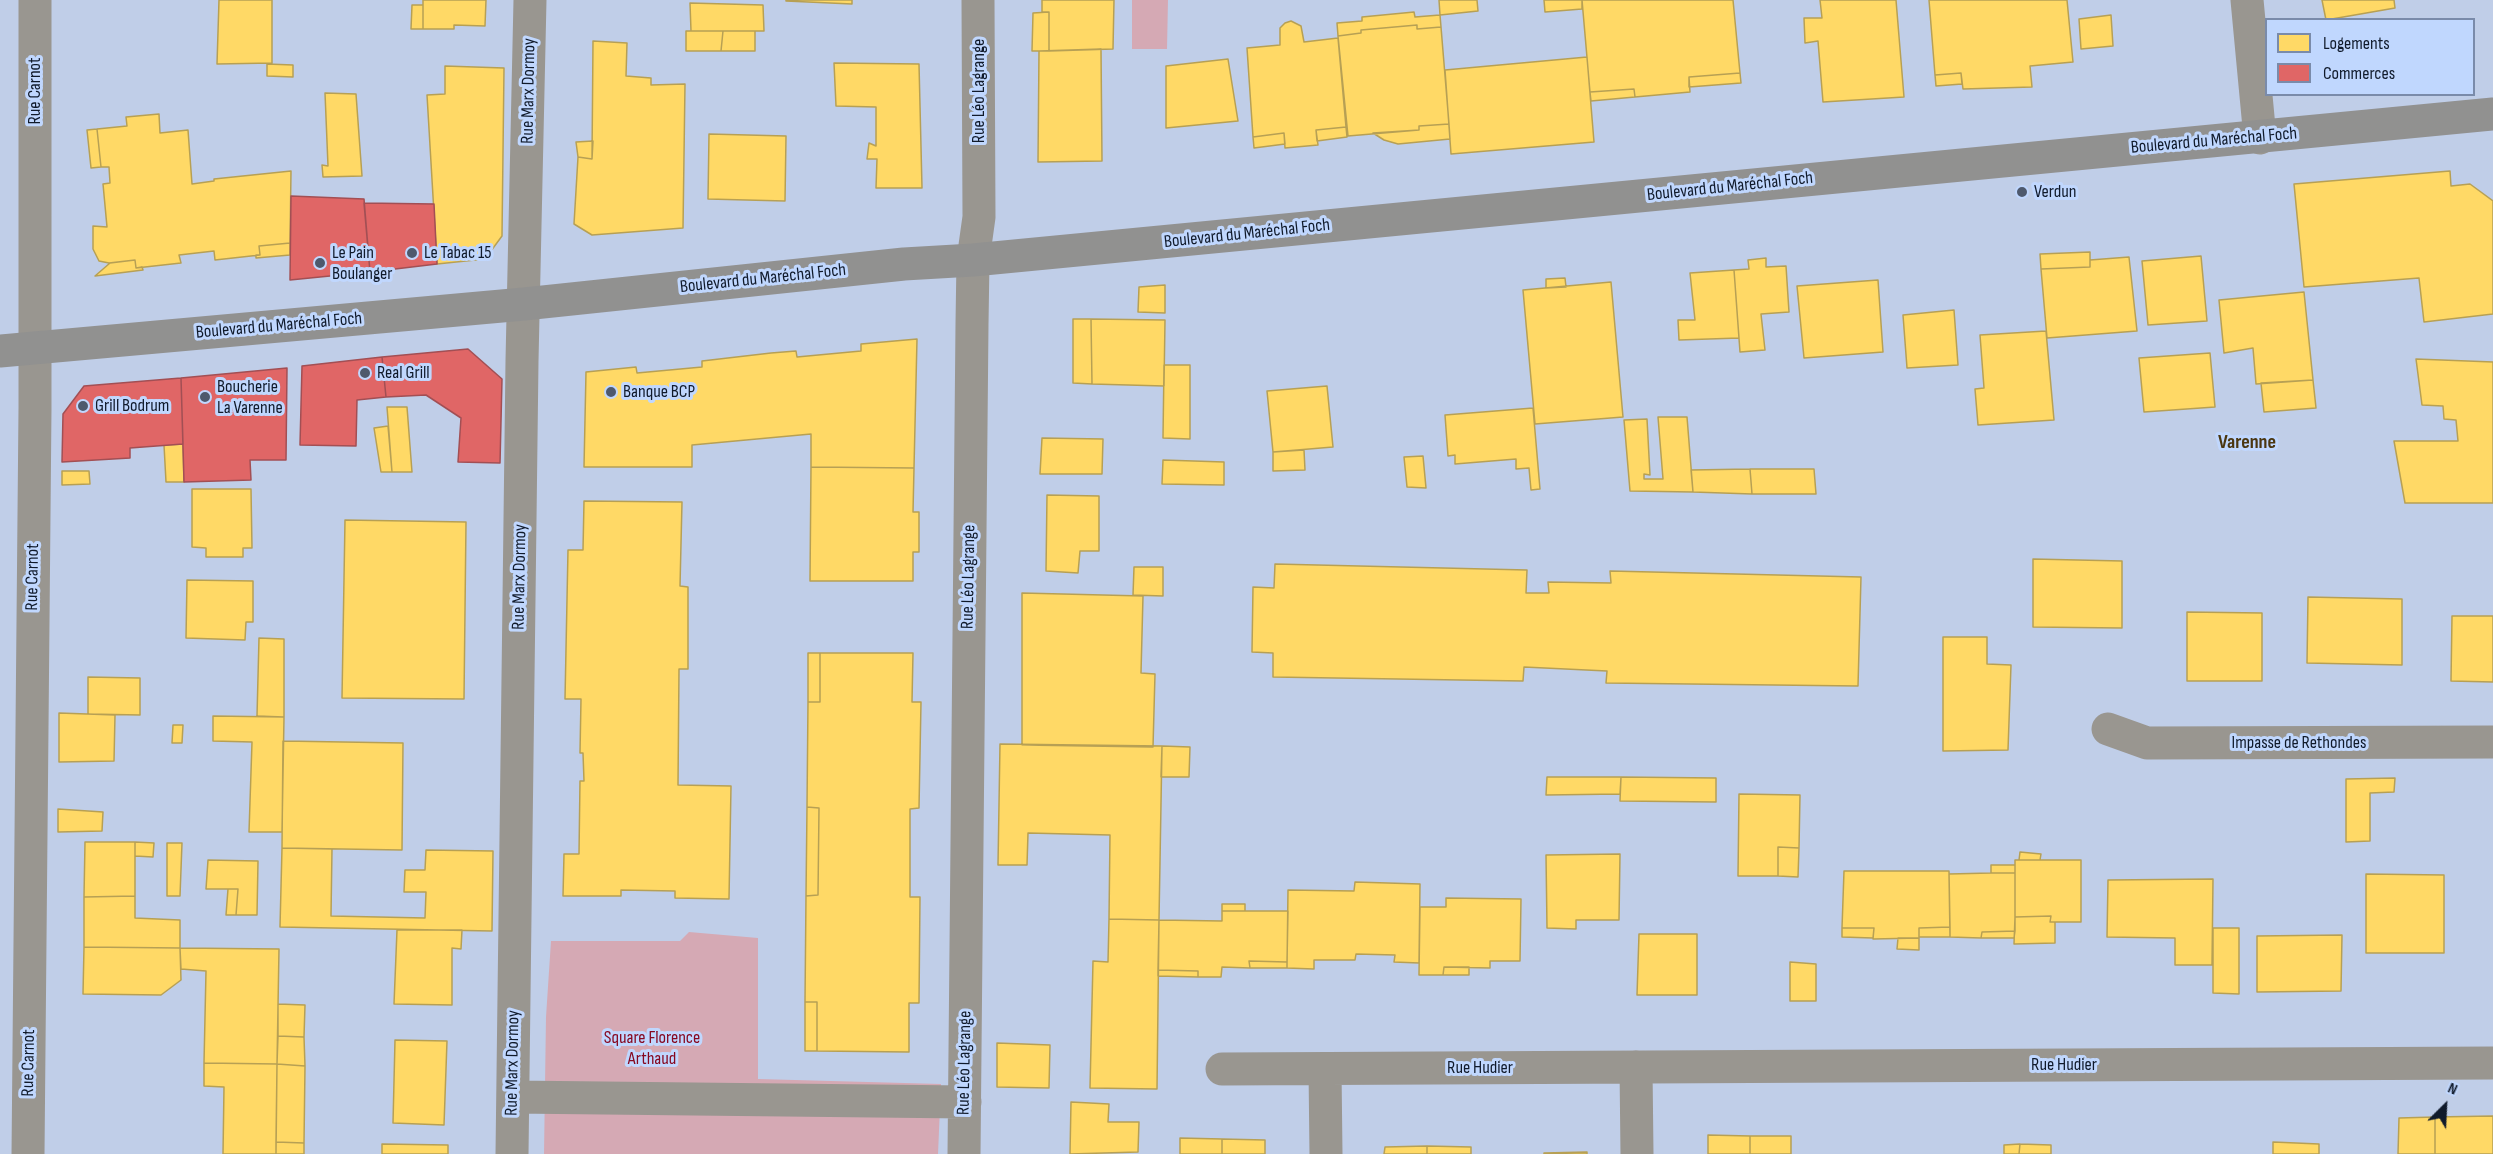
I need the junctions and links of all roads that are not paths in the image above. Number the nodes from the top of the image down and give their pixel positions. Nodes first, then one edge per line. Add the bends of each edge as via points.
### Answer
1 (35, 0) edge
2 (530, 0) edge
3 (978, 0) edge
4 (2247, 0) edge
5 (2493, 114) edge
6 (2260, 138) junction
7 (974, 260) junction
8 (524, 304) junction
9 (34, 348) junction
10 (0, 351) edge
11 (2108, 729) dead end
12 (2493, 742) edge
13 (2493, 1063) edge
14 (1636, 1067) junction
15 (1222, 1069) dead end
16 (1325, 1069) junction
17 (513, 1097) junction
18 (964, 1102) junction
19 (28, 1154) edge
20 (512, 1154) edge
21 (964, 1154) edge
22 (1326, 1154) edge
23 (1637, 1154) edge

1 - 9 street, Rue Carnot
2 - 8 street, Rue Marx Dormoy
3 - 7 street, Rue Léo Lagrange via 979,217
4 - 6 street
5 - 6 main road, Boulevard du Maréchal Foch
6 - 7 main road, Boulevard du Maréchal Foch
7 - 8 main road, Boulevard du Maréchal Foch
7 - 18 street, Rue Léo Lagrange
8 - 9 main road, Boulevard du Maréchal Foch
8 - 17 street, Rue Marx Dormoy
9 - 10 main road, Boulevard du Maréchal Foch
9 - 19 street, Rue Carnot
11 - 12 street, Impasse de Rethondes via 2147,743
13 - 14 street, Rue Hudier
14 - 16 street, Rue Hudier
14 - 23 street
15 - 16 street, Rue Hudier
16 - 22 street
17 - 18 street
17 - 20 street, Rue Marx Dormoy
18 - 21 street, Rue Léo Lagrange

